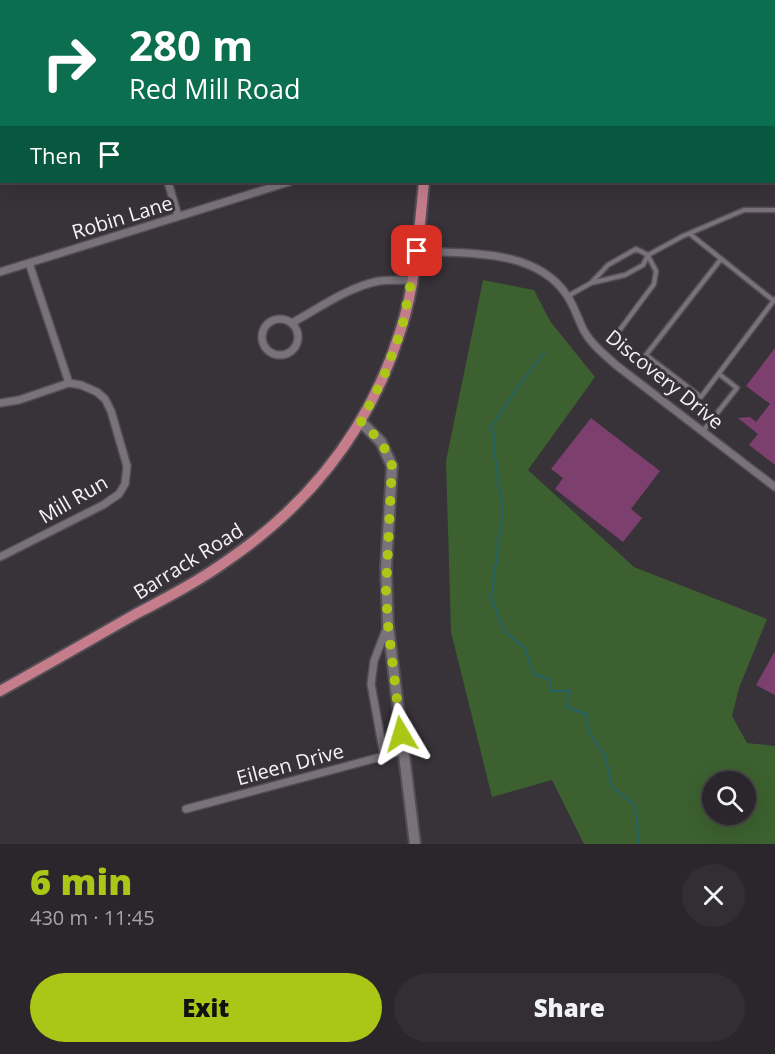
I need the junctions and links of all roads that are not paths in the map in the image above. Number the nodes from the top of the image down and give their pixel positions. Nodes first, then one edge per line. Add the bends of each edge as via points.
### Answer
1 (168, 183) edge
2 (286, 183) edge
3 (424, 183) edge
4 (775, 210) edge
5 (178, 216) junction
6 (690, 234) junction
7 (417, 251) junction
8 (648, 255) junction
9 (721, 259) junction
10 (29, 263) junction
11 (0, 272) edge
12 (412, 280) junction
13 (591, 283) junction
14 (568, 296) junction
15 (774, 300) edge
16 (292, 323) junction
17 (616, 335) dead end
18 (719, 374) junction
19 (69, 383) junction
20 (0, 403) edge
21 (361, 422) junction
22 (703, 432) junction
23 (775, 487) edge
24 (0, 557) edge
25 (388, 625) junction
26 (0, 691) edge
27 (403, 751) junction
28 (384, 756) junction
29 (186, 809) dead end
30 (415, 844) edge

1 - 5 street
2 - 5 street, Robin Lane
3 - 7 main road, Barrack Road
4 - 6 lane via 744,210
5 - 10 street, Robin Lane
6 - 8 lane
6 - 9 lane
7 - 12 main road, Barrack Road
7 - 14 street, Discovery Drive via 507,257 545,273
8 - 13 lane via 643,265 625,275
8 - 13 lane via 636,249 608,265
8 - 17 lane via 656,271 654,284
9 - 15 lane
9 - 18 lane via 646,356 701,398
10 - 11 street, Robin Lane
10 - 19 street
12 - 16 street via 366,285
12 - 21 main road, Barrack Road via 402,328
13 - 14 lane
14 - 22 street, Discovery Drive via 594,345
15 - 18 lane
16 - 16 street via 281,318 265,326 261,338 266,349 276,355 293,350 298,333
18 - 22 lane via 737,388
19 - 20 street
19 - 24 street, Mill Run via 97,392 105,399 127,466 125,484 119,494 103,505
21 - 25 street via 381,442 392,466
21 - 26 main road, Barrack Road via 310,491 251,544 201,578
22 - 23 street, Discovery Drive
25 - 27 street
25 - 28 street via 376,651 371,684
27 - 28 street, Eileen Drive
27 - 30 street
28 - 29 street, Eileen Drive

